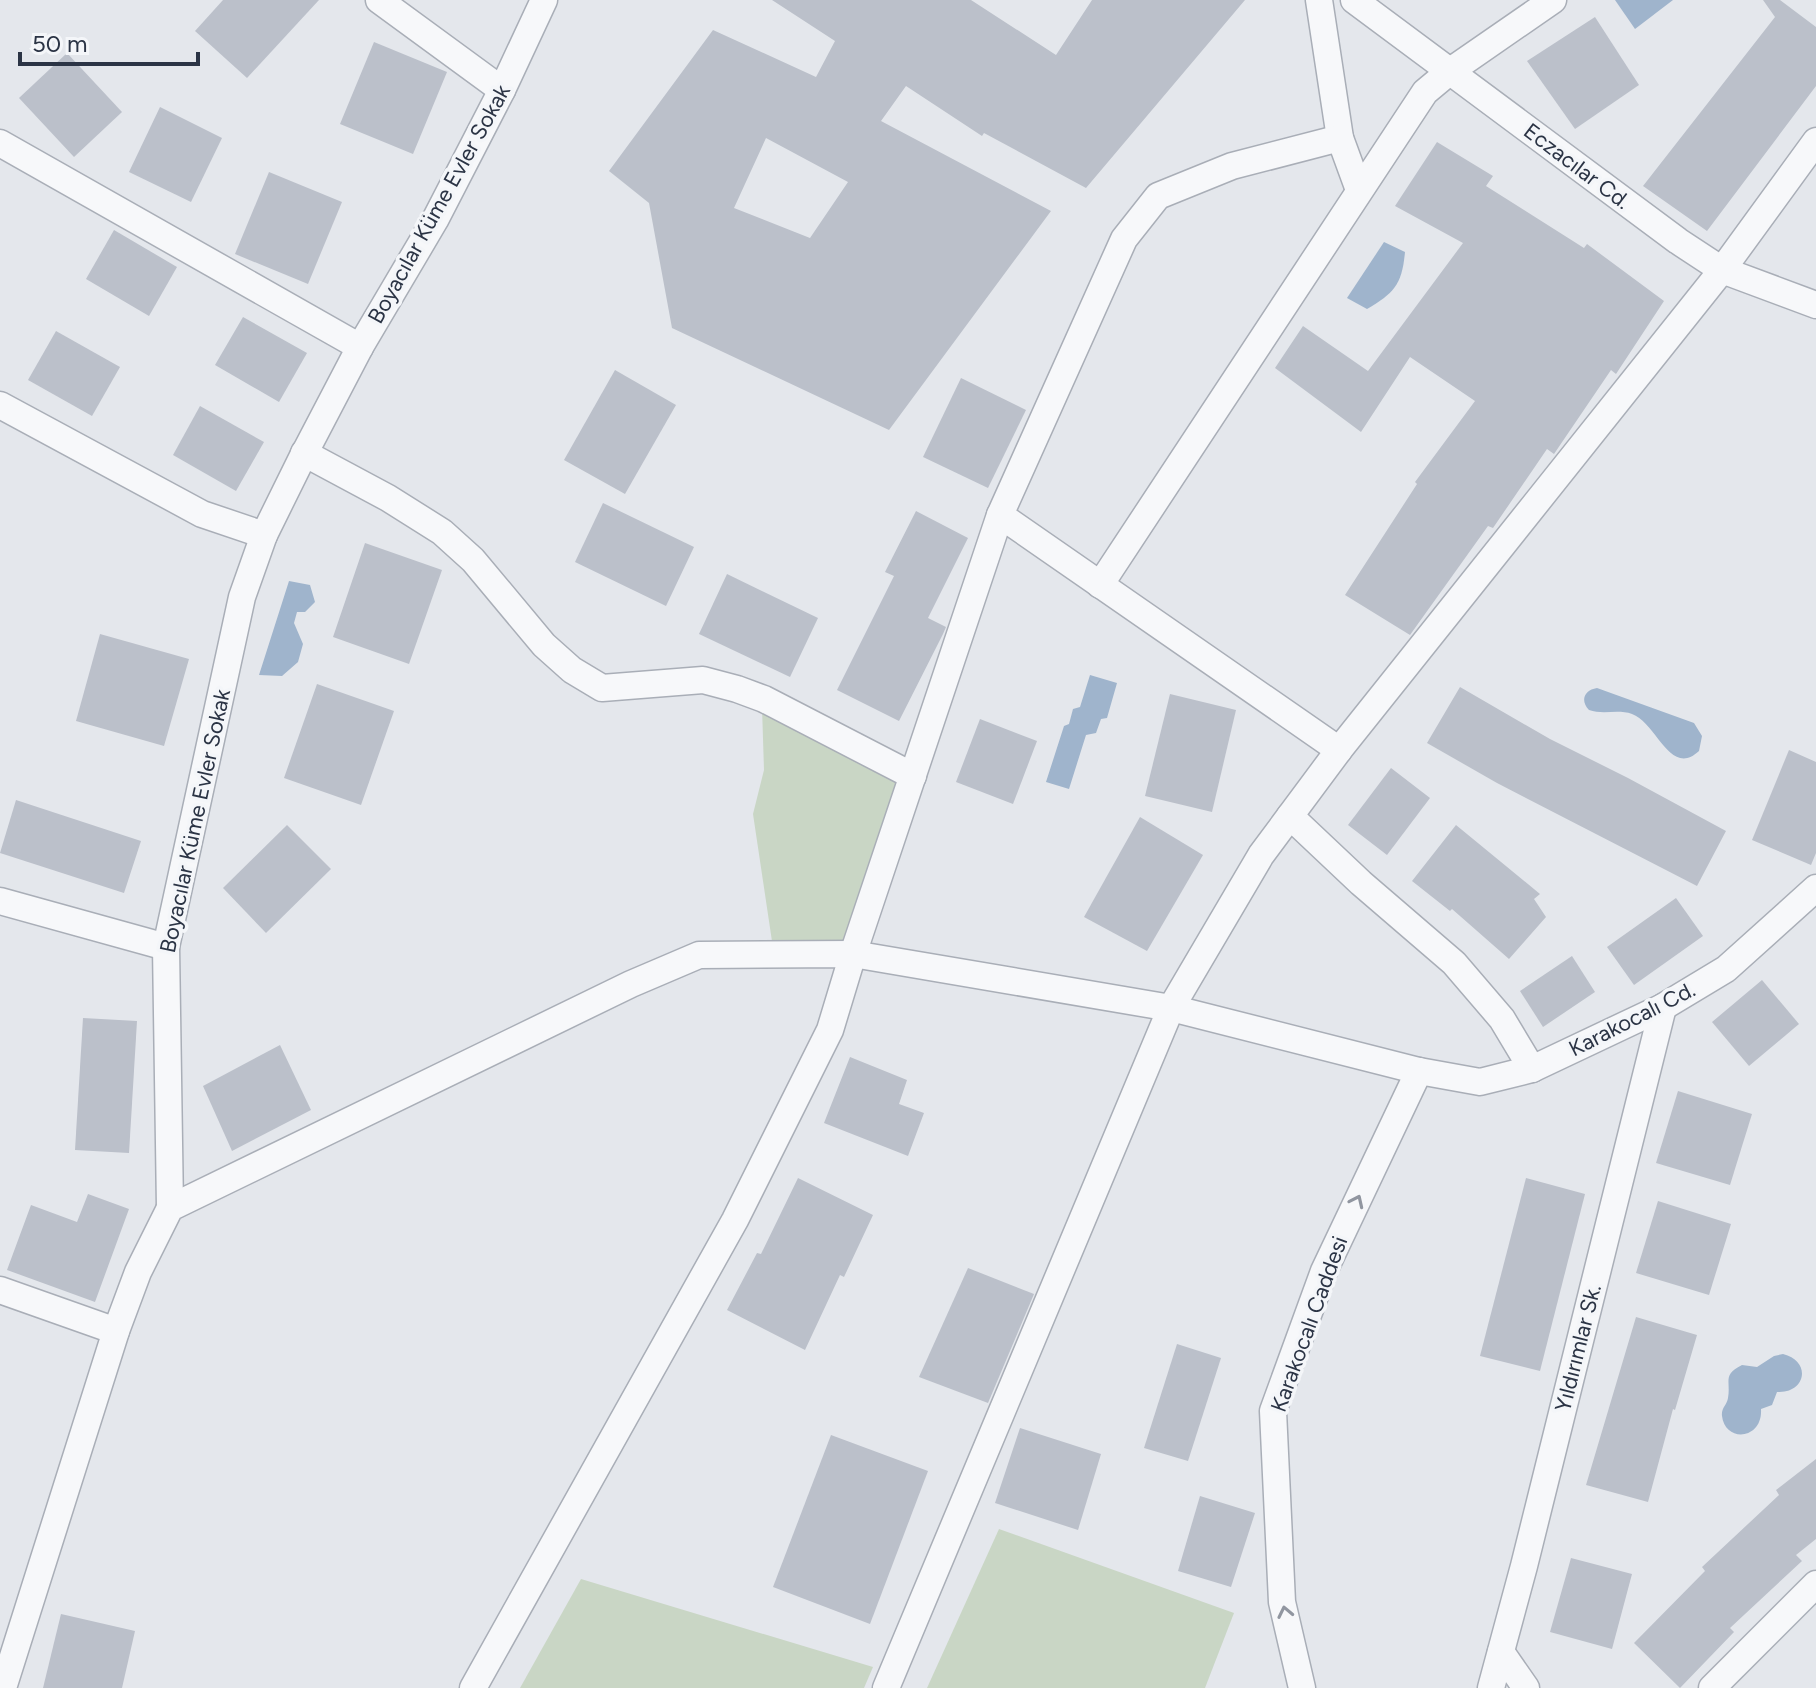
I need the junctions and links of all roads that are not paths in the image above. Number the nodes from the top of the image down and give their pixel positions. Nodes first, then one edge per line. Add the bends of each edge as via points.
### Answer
1 (379, 0) edge
2 (544, 0) edge
3 (1319, 0) edge
4 (1354, 0) edge
5 (1553, 0) edge
6 (1449, 72) junction
7 (502, 90) junction
8 (1340, 138) junction
9 (1816, 141) edge
10 (0, 143) edge
11 (1359, 190) junction
12 (1722, 270) junction
13 (1816, 305) edge
14 (360, 347) junction
15 (0, 405) edge
16 (304, 453) junction
17 (1000, 515) junction
18 (264, 535) junction
19 (1100, 585) junction
20 (1339, 750) junction
21 (913, 776) junction
22 (1290, 816) junction
23 (1816, 888) edge
24 (0, 901) edge
25 (166, 947) junction
26 (853, 954) junction
27 (1663, 1007) junction
28 (1171, 1008) junction
29 (1532, 1069) junction
30 (1419, 1071) junction
31 (170, 1208) junction
32 (0, 1290) edge
33 (116, 1331) junction
34 (1816, 1584) edge
35 (1501, 1652) junction
36 (3, 1688) edge
37 (473, 1688) edge
38 (886, 1688) edge
39 (1302, 1688) edge
40 (1491, 1688) edge
41 (1526, 1688) edge
42 (1712, 1688) edge

1 - 7 street
2 - 7 street, Boyacılar Küme Evler Sokak
3 - 8 street
4 - 6 street, Eczacılar Cd.
5 - 6 street
6 - 11 street via 1425,92
6 - 12 street, Eczacılar Cd.
7 - 14 street, Boyacılar Küme Evler Sokak via 435,220
8 - 11 street
8 - 17 street via 1232,166 1158,196 1124,239
9 - 12 street
10 - 14 street
11 - 19 street
12 - 13 street, Eczacılar Cd.
12 - 20 street
14 - 16 street, Boyacılar Küme Evler Sokak
15 - 18 street via 202,514
16 - 18 street, Boyacılar Küme Evler Sokak
16 - 21 street via 442,532 473,560 544,645 602,688 703,680 737,689
17 - 19 street
17 - 21 street
18 - 25 street, Boyacılar Küme Evler Sokak via 242,597
19 - 20 street
20 - 22 street
21 - 26 street
22 - 28 street via 1261,855
22 - 29 street via 1454,963 1502,1019
23 - 27 street, Karakocalı Cd. via 1726,969
24 - 25 street
25 - 31 street, Boyacılar Küme Evler Sokak
26 - 28 street, Karakocalı Cd.
26 - 31 street, Karakocalı Cd. via 699,955
26 - 37 street via 830,1030 735,1220
27 - 29 street, Karakocalı Cd.
27 - 35 street, Yıldırımlar Sk.
28 - 30 street, Karakocalı Cd.
28 - 38 street
29 - 30 street, Karakocalı Cd. via 1480,1082
39 -> 30 street, Karakocalı Caddesi via 1282,1602 1273,1411 1324,1271
31 - 33 street
32 - 33 street
33 - 36 street
34 - 42 street
35 - 40 street, Yıldırımlar Sk.
35 - 41 street

